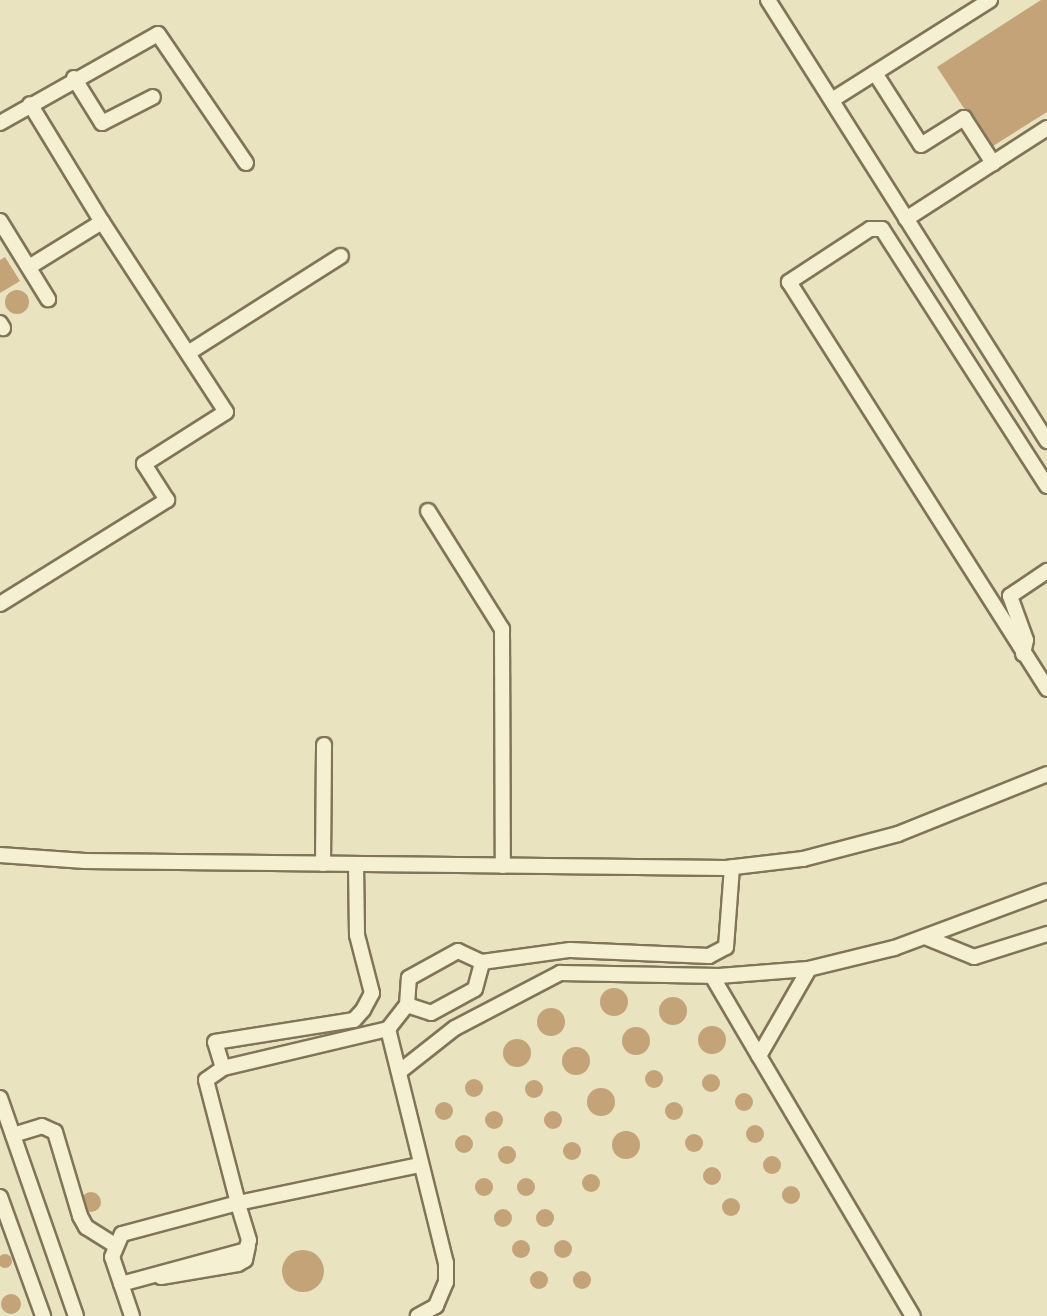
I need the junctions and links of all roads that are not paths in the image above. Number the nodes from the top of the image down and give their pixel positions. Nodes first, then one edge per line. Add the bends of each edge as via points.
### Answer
1 (768, 0) edge
2 (990, 0) edge
3 (876, 73) junction
4 (74, 78) junction
5 (153, 97) dead end
6 (832, 100) junction
7 (30, 104) junction
8 (0, 123) edge
9 (1047, 128) edge
10 (993, 162) junction
11 (246, 163) dead end
12 (906, 219) junction
13 (0, 221) edge
14 (102, 222) junction
15 (340, 256) dead end
16 (29, 267) junction
17 (48, 298) dead end
18 (188, 353) junction
19 (1047, 441) edge
20 (1047, 486) edge
21 (428, 511) dead end
22 (1047, 571) edge
23 (0, 604) edge
24 (1023, 654) junction
25 (1047, 689) edge
26 (324, 745) dead end
27 (1047, 774) edge
28 (0, 855) edge
29 (323, 864) junction
30 (356, 866) junction
31 (503, 866) junction
32 (732, 867) junction
33 (1047, 891) edge
34 (1047, 934) edge
35 (925, 937) junction
36 (482, 962) junction
37 (809, 969) junction
38 (712, 975) junction
39 (407, 1005) junction
40 (388, 1029) junction
41 (759, 1056) junction
42 (223, 1068) junction
43 (399, 1072) junction
44 (0, 1098) edge
45 (13, 1135) junction
46 (420, 1165) junction
47 (0, 1197) edge
48 (238, 1203) junction
49 (248, 1235) junction
50 (113, 1244) junction
51 (150, 1278) junction
52 (121, 1284) junction
53 (43, 1316) edge
54 (76, 1316) edge
55 (132, 1316) edge
56 (418, 1316) edge
57 (913, 1316) edge

1 - 6 street
2 - 3 street
3 - 6 street
3 - 10 street via 921,145 964,118
4 - 5 street via 102,123
4 - 7 street
4 - 11 street via 158,34
6 - 12 street
7 - 8 street
7 - 14 street
9 - 10 street
10 - 12 street
12 - 19 street
13 - 16 street
14 - 16 street
14 - 18 street
15 - 18 street
16 - 17 street
18 - 23 street via 226,412 144,464 167,500
20 - 24 street via 882,229 870,229 789,282 789,290
21 - 31 street via 502,628
22 - 24 street via 1010,596 1026,640
24 - 25 street
26 - 29 street
27 - 32 street via 898,834 803,859
28 - 29 street
29 - 30 street
30 - 31 street
30 - 42 street via 357,935 372,993 363,1010 354,1020 215,1042
31 - 32 street
32 - 36 street via 726,948 709,956 570,950
33 - 35 street
34 - 35 street via 974,957
35 - 37 street
36 - 39 street via 475,989 431,1013
36 - 39 street via 458,951 432,964 409,978
37 - 38 street
37 - 41 street
38 - 41 street
38 - 43 street via 560,973 455,1028
39 - 40 street
40 - 42 street
40 - 43 street
41 - 57 street
42 - 48 street via 206,1080
43 - 46 street
44 - 45 street
45 - 50 street via 42,1126 55,1132 80,1216 86,1227
45 - 54 street
46 - 48 street
46 - 56 street via 446,1263 446,1282 436,1306
47 - 53 street
48 - 49 street
48 - 50 street via 142,1227 122,1234
49 - 51 street via 246,1250
49 - 51 street via 245,1260
50 - 52 street
51 - 52 street
52 - 55 street

